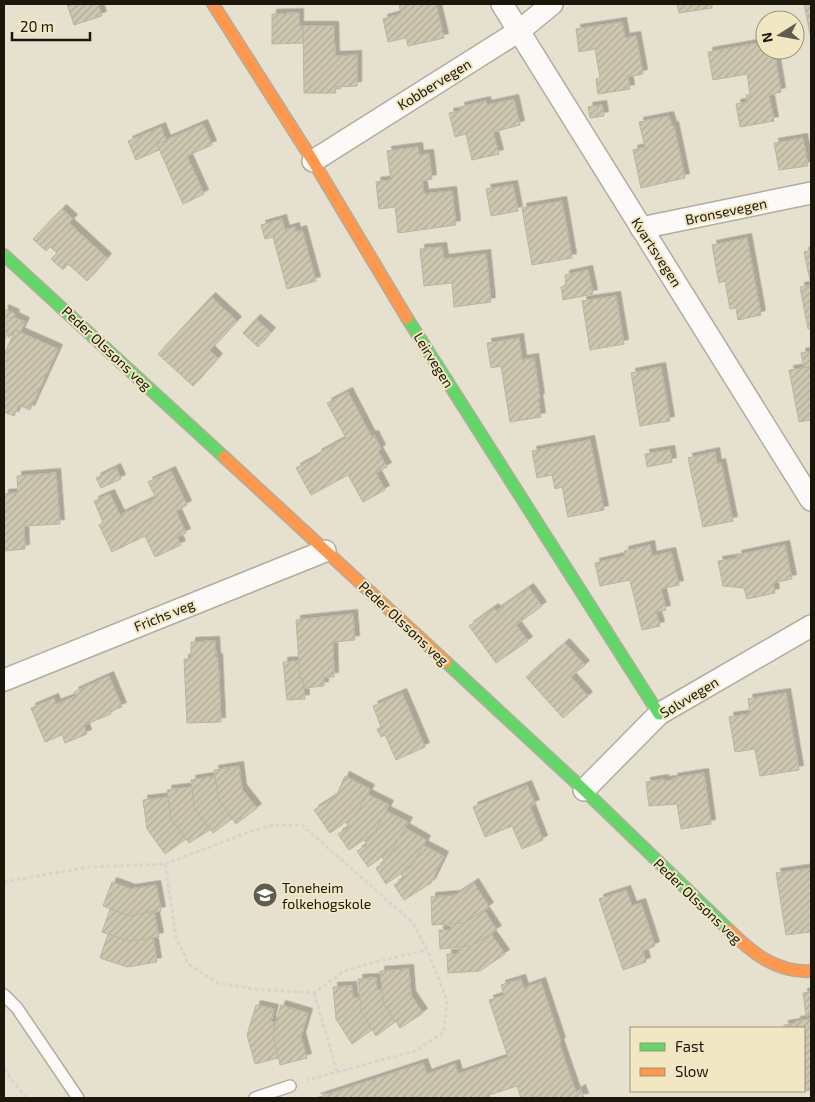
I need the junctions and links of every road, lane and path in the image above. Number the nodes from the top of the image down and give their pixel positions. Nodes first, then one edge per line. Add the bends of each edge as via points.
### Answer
1 (213, 4) edge
2 (502, 4) edge
3 (552, 4) edge
4 (519, 31) junction
5 (312, 161) junction
6 (811, 193) edge
7 (641, 228) junction
8 (4, 255) edge
9 (811, 500) edge
10 (325, 551) junction
11 (811, 626) edge
12 (4, 680) edge
13 (659, 714) junction
14 (584, 790) junction
15 (165, 864) junction
16 (4, 882) edge
17 (427, 950) junction
18 (811, 971) edge
19 (314, 994) junction
20 (4, 995) edge
21 (4, 1069) edge
22 (337, 1071) junction
23 (290, 1086) joint
24 (26, 1098) edge
25 (78, 1098) edge
26 (255, 1098) edge

1 - 5 street, Leirvegen
2 - 4 street, Kvartsvegen
3 - 4 street, Kobbervegen
4 - 5 street, Kobbervegen
4 - 7 street, Kvartsvegen
5 - 13 street, Leirvegen via 390,291
6 - 7 street, Bronsevegen
7 - 9 street, Kvartsvegen
8 - 10 street, Peder Olssøns veg
10 - 12 street, Frichs veg
10 - 14 street, Peder Olssøns veg
11 - 13 street, Sølvvegen
13 - 14 street, Sølvvegen
14 - 18 street, Peder Olssøns veg via 750,951 780,968
15 - 16 path via 89,867
15 - 17 path via 273,825 302,825 413,923
15 - 19 path via 176,936 188,964 218,984
17 - 19 path via 344,972
17 - 22 path via 447,1000 444,1032 416,1051
19 - 22 path
20 - 25 lane via 17,1008
21 - 24 path
22 - 23 path
23 - 26 lane

